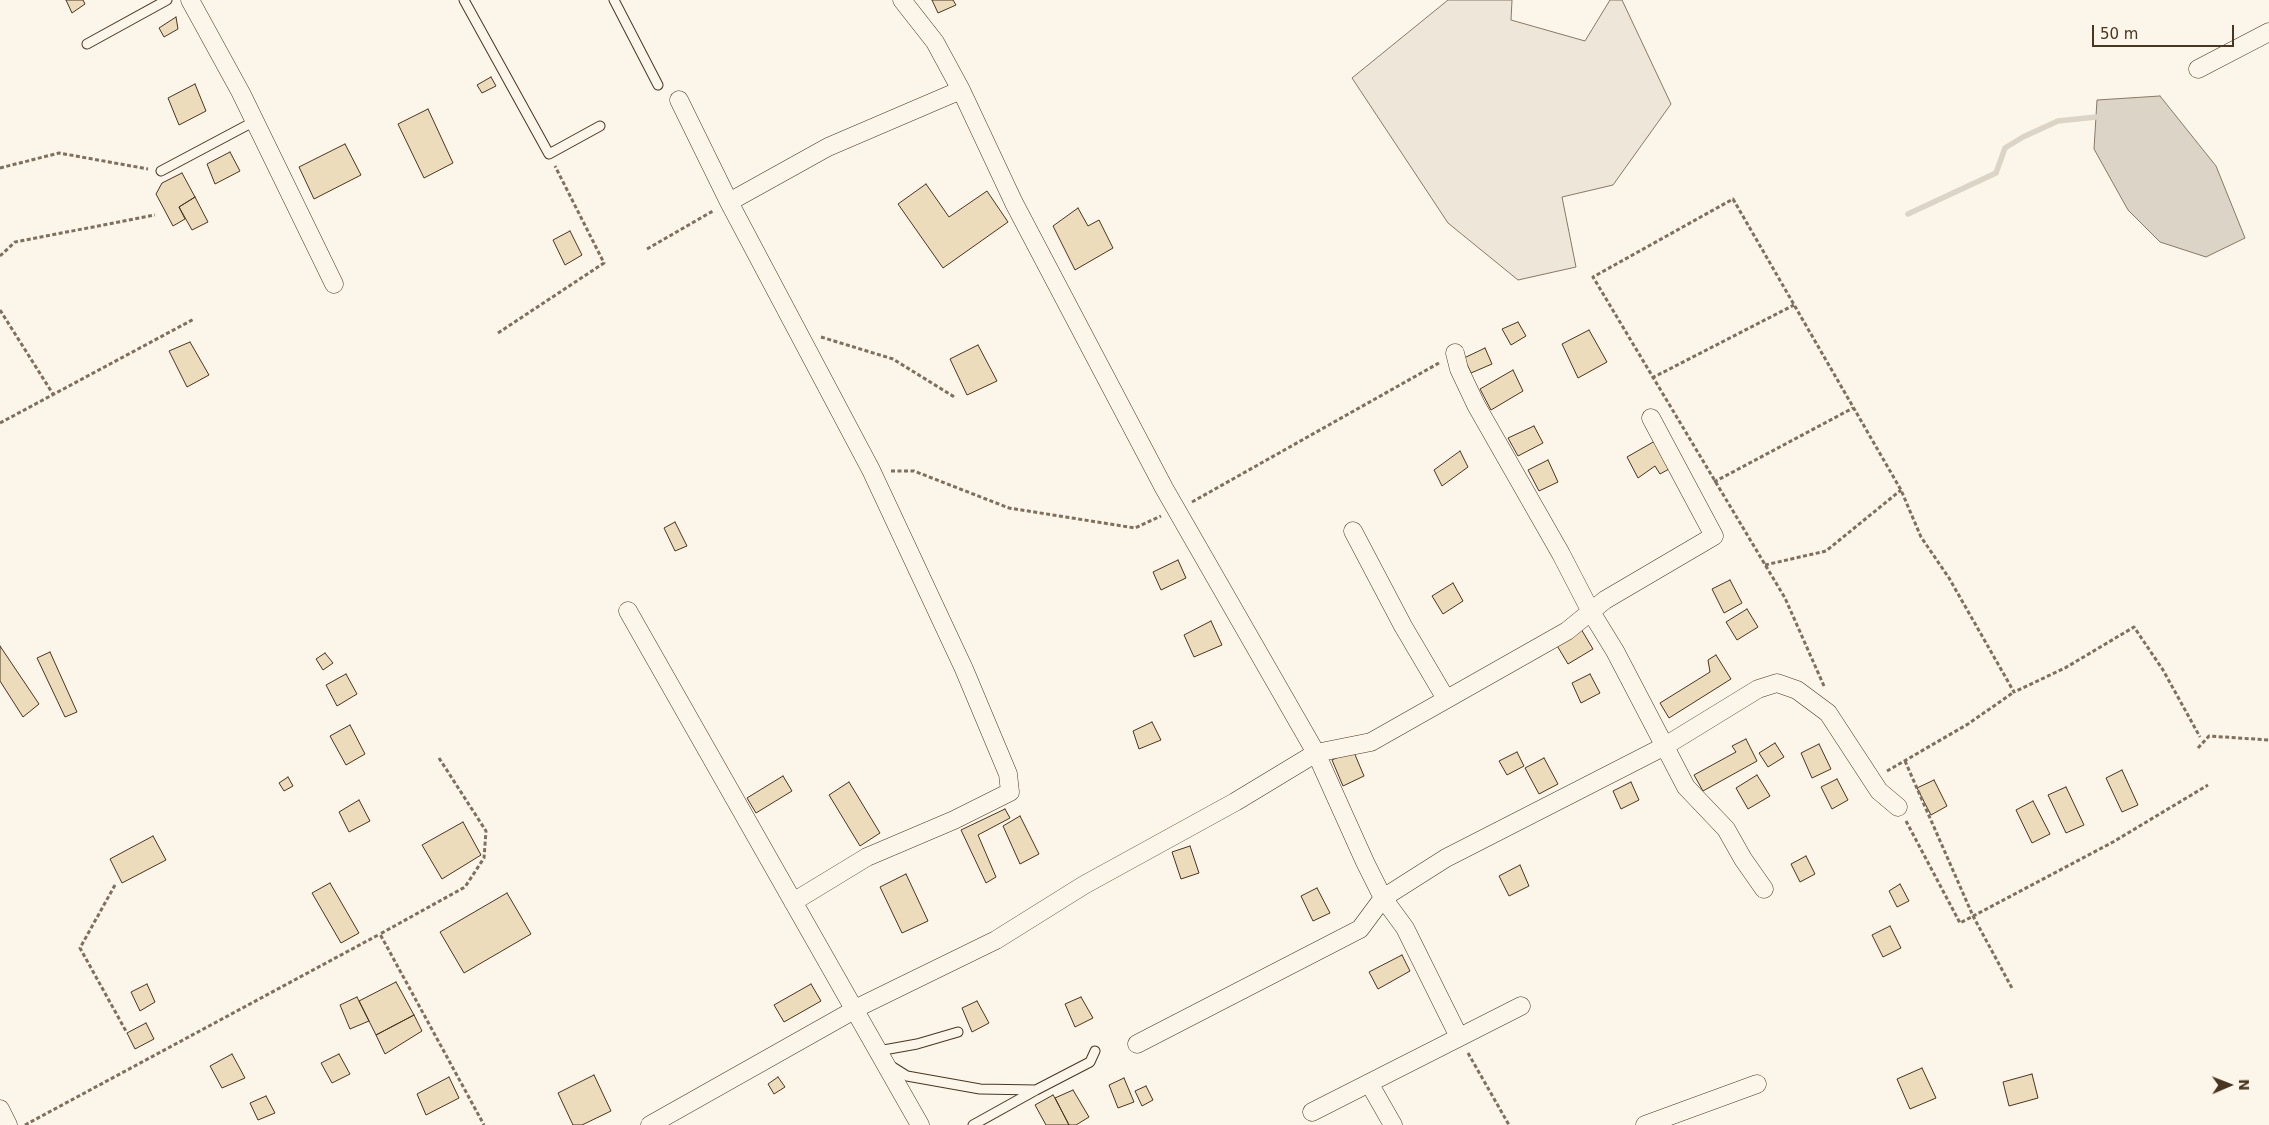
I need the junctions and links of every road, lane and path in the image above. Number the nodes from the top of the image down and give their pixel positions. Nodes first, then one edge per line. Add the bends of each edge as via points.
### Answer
1 (167, 0) edge
2 (190, 0) edge
3 (464, 0) edge
4 (614, 0) edge
5 (902, 0) edge
6 (2269, 32) edge
7 (87, 44) dead end
8 (2198, 69) dead end
9 (658, 85) dead end
10 (962, 90) junction
11 (679, 100) dead end
12 (255, 121) junction
13 (600, 126) dead end
14 (549, 154) junction
15 (0, 168) edge
16 (161, 171) joint
17 (729, 202) junction
18 (155, 215) dead end
19 (647, 249) dead end
20 (0, 256) edge
21 (334, 284) dead end
22 (1794, 305) junction
23 (0, 310) edge
24 (194, 319) dead end
25 (797, 330) junction
26 (498, 333) dead end
27 (1455, 354) dead end
28 (1652, 378) junction
29 (54, 394) junction
30 (956, 398) dead end
31 (1853, 408) junction
32 (1651, 418) dead end
33 (0, 423) edge
34 (1714, 482) junction
35 (1901, 490) junction
36 (1353, 531) dead end
37 (1764, 565) junction
38 (628, 612) dead end
39 (1591, 612) junction
40 (2014, 692) junction
41 (1828, 693) dead end
42 (1446, 698) junction
43 (2200, 737) dead end
44 (2269, 740) edge
45 (1665, 746) junction
46 (2198, 748) dead end
47 (1316, 753) junction
48 (439, 758) dead end
49 (1905, 760) junction
50 (1881, 774) dead end
51 (2208, 785) dead end
52 (1898, 806) joint
53 (115, 885) dead end
54 (1764, 889) dead end
55 (1383, 898) junction
56 (793, 902) junction
57 (1974, 916) junction
58 (380, 934) junction
59 (2013, 990) dead end
60 (1521, 1006) dead end
61 (856, 1011) junction
62 (958, 1032) dead end
63 (127, 1033) dead end
64 (1459, 1037) junction
65 (1137, 1044) dead end
66 (1095, 1051) dead end
67 (881, 1056) junction
68 (1369, 1083) junction
69 (1757, 1084) dead end
70 (1036, 1090) junction
71 (0, 1110) edge
72 (1312, 1112) dead end
73 (8, 1125) edge
74 (25, 1125) edge
75 (484, 1125) edge
76 (650, 1125) edge
77 (920, 1125) edge
78 (974, 1125) edge
79 (1393, 1125) edge
80 (1509, 1125) edge
81 (1645, 1125) edge

1 - 7 lane
2 - 12 street
3 - 14 lane
4 - 9 lane
5 - 10 street via 935,42
6 - 8 street
10 - 17 street via 828,147
10 - 47 street via 1014,204 1160,480
11 - 17 street
12 - 16 lane
12 - 21 street
13 - 14 lane
14 - 26 path via 604,263
15 - 16 path via 59,153
17 - 19 path
17 - 25 street
18 - 20 path via 15,242
22 - 28 path
22 - 28 path via 1733,200 1593,277
22 - 31 path
23 - 29 path
24 - 29 path
25 - 30 path via 893,359
25 - 56 street via 871,470 960,660 1008,774 1010,792 954,820 867,856
27 - 39 street via 1476,405
28 - 34 path
29 - 33 path
31 - 34 path
31 - 35 path
32 - 39 street via 1714,536
34 - 37 path
35 - 37 path via 1826,551
35 - 40 path via 1921,537 1949,578
36 - 42 street via 1403,626
37 - 41 path via 1785,598
38 - 56 street
39 - 42 street via 1567,632
39 - 45 street
40 - 43 path via 2065,668 2134,627 2163,670
40 - 49 path via 1968,724
42 - 47 street via 1371,742
44 - 46 path via 2209,736
45 - 52 street via 1758,689 1777,683 1797,690 1828,713 1879,791
45 - 54 street via 1686,786 1726,829 1742,859
45 - 55 street via 1446,858
47 - 55 street
47 - 61 street via 1236,802 1093,880 996,940
48 - 58 path via 486,831 484,858 464,887
49 - 50 path
49 - 57 path
51 - 57 path via 2113,842
52 - 57 path via 1960,923
53 - 63 path via 80,948
55 - 64 street via 1405,928
55 - 65 street via 1360,929
56 - 61 street
57 - 59 path
58 - 74 path
58 - 75 path
60 - 64 street
61 - 67 street
61 - 76 street
62 - 67 lane
64 - 68 street
64 - 80 path
66 - 70 lane via 1090,1062
67 - 70 lane via 907,1076 980,1089
67 - 77 street
68 - 72 street
68 - 79 street
69 - 81 street
70 - 78 lane
71 - 73 street

